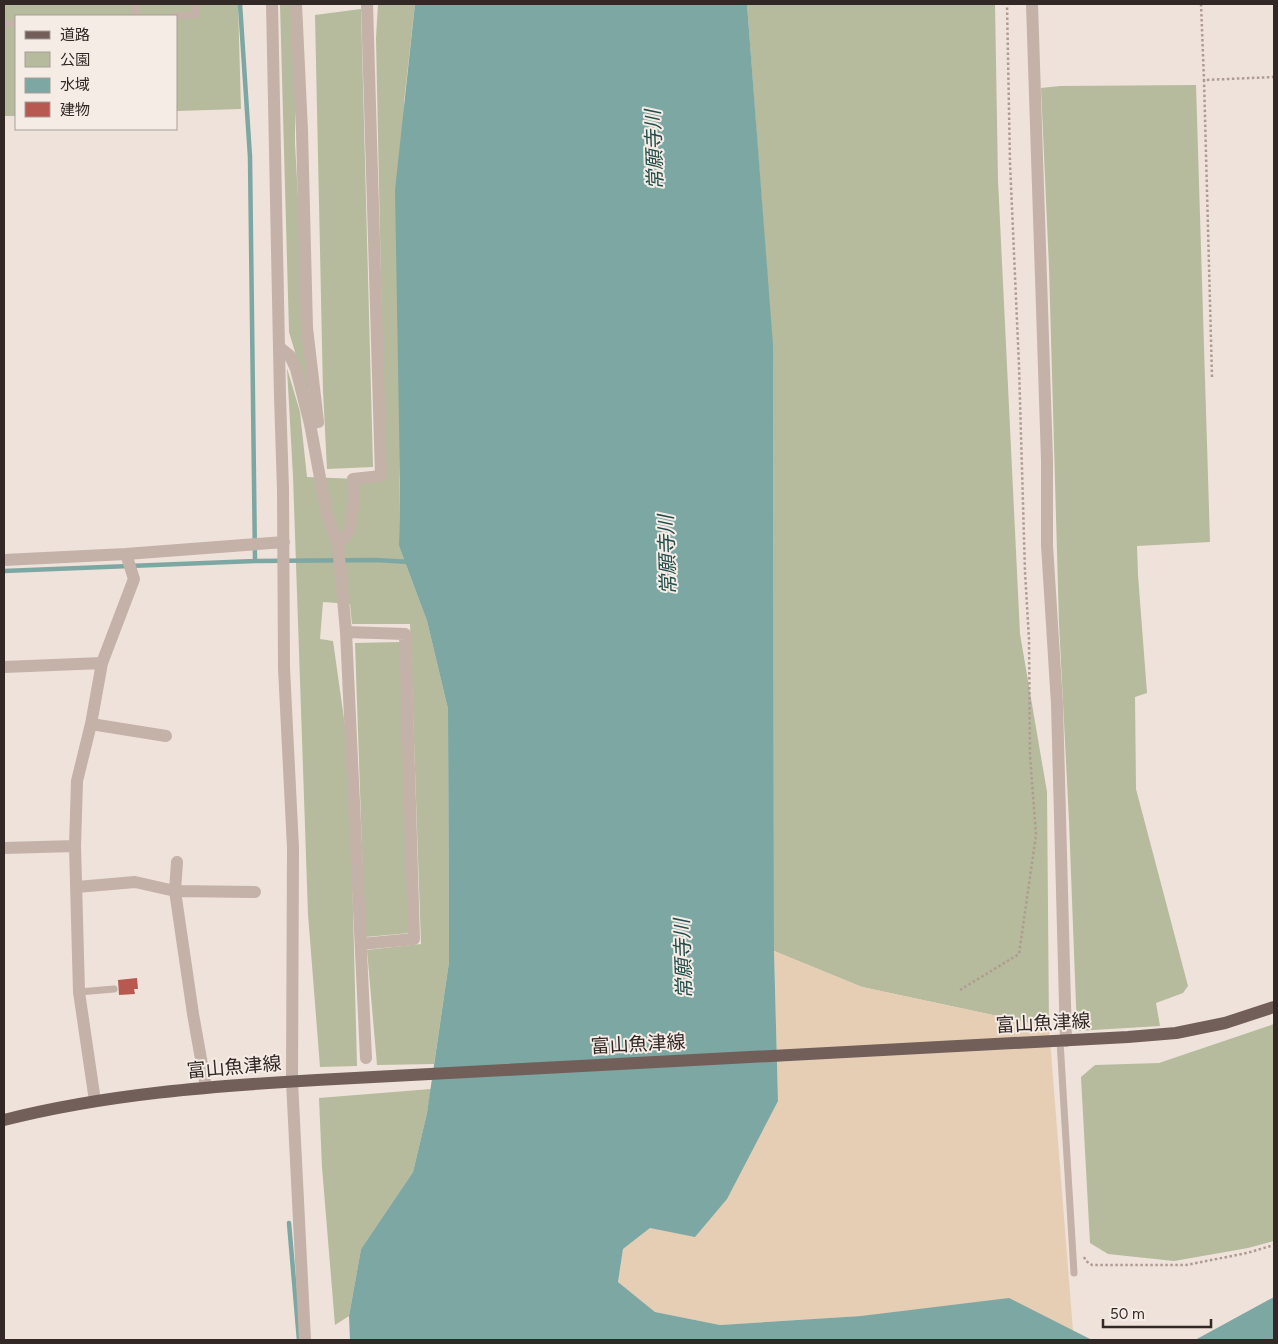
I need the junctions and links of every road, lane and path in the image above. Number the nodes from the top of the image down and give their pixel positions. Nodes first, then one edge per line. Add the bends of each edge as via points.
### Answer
1 (195, 4) edge
2 (272, 4) edge
3 (296, 4) edge
4 (367, 4) edge
5 (1007, 4) edge
6 (1032, 4) edge
7 (1201, 4) edge
8 (178, 16) edge
9 (1274, 77) edge
10 (1204, 80) junction
11 (279, 347) junction
12 (1212, 377) dead end
13 (310, 424) junction
14 (284, 542) junction
15 (338, 545) junction
16 (126, 554) junction
17 (4, 560) edge
18 (346, 632) junction
19 (102, 663) junction
20 (4, 667) edge
21 (92, 724) junction
22 (166, 736) dead end
23 (75, 846) junction
24 (4, 848) edge
25 (177, 862) dead end
26 (77, 887) junction
27 (175, 890) junction
28 (256, 892) dead end
29 (361, 944) junction
30 (114, 989) dead end
31 (960, 990) dead end
32 (79, 992) junction
33 (1274, 1007) edge
34 (1059, 1041) junction
35 (366, 1058) dead end
36 (292, 1081) junction
37 (206, 1087) junction
38 (95, 1101) junction
39 (4, 1120) edge
40 (1274, 1245) edge
41 (1082, 1254) dead end
42 (1074, 1273) dead end
43 (305, 1340) edge

1 - 8 lane via 196,15
2 - 11 street
3 - 13 street via 307,328 318,422
4 - 15 street via 381,476 353,479 350,531
5 - 31 path via 1030,756 1036,835 1019,954
6 - 34 street via 1047,545 1057,704
7 - 10 path
9 - 10 path
10 - 12 path
11 - 13 street via 290,356 296,369
11 - 14 street
13 - 15 street via 327,516
14 - 16 street
14 - 36 street via 284,668 293,848
15 - 18 street
16 - 17 street
16 - 19 street via 134,580
18 - 29 street
18 - 29 street via 405,634 414,940
19 - 20 street
19 - 21 street
21 - 22 street
21 - 23 street via 77,781
23 - 24 street
23 - 26 street
25 - 27 street
26 - 27 street via 135,882
26 - 32 street
27 - 28 street
27 - 37 street
29 - 35 street
30 - 32 lane
32 - 38 street
33 - 34 main road, 富山魚津線 via 1225,1023 1176,1032
34 - 36 main road, 富山魚津線
34 - 42 lane
36 - 37 main road, 富山魚津線
36 - 43 street
37 - 38 main road, 富山魚津線
38 - 39 main road, 富山魚津線
40 - 41 path via 1186,1265 1092,1265

